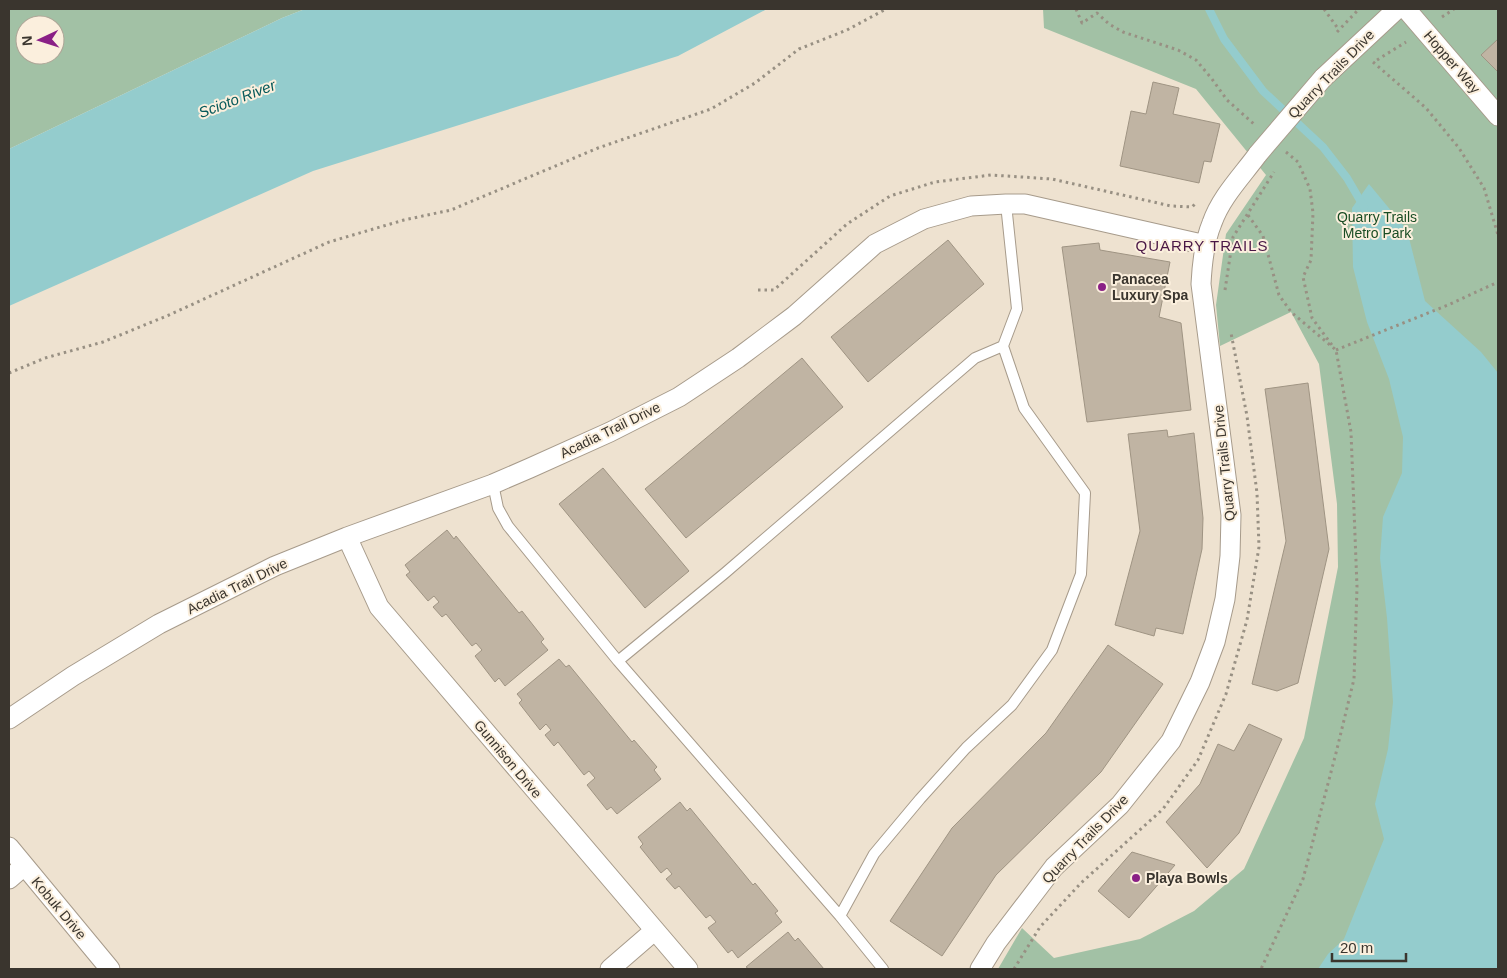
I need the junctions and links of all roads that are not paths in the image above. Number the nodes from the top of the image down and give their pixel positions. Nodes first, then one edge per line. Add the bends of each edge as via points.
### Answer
1 (1397, 9) edge
2 (1406, 9) edge
3 (1498, 116) edge
4 (1006, 204) junction
5 (1206, 245) junction
6 (1003, 346) junction
7 (493, 484) junction
8 (348, 537) junction
9 (618, 661) junction
10 (9, 719) edge
11 (9, 848) edge
12 (24, 866) junction
13 (9, 879) edge
14 (840, 916) junction
15 (654, 931) junction
16 (110, 969) edge
17 (610, 969) edge
18 (688, 969) edge
19 (883, 969) edge
20 (980, 969) edge

1 - 5 street, Quarry Trails Drive, bridge via 1323,78 1258,154 1224,200 1212,222
2 - 3 street, Hopper Way
4 - 5 street, Acadia Trail Drive via 1025,204
4 - 6 lane via 1017,309
4 - 7 street, Acadia Trail Drive via 971,206 924,219 875,244 794,316 679,397
5 - 20 street, Quarry Trails Drive via 1201,284 1232,515 1225,598 1215,642 1200,682 1171,741 1120,806 1054,867
6 - 9 lane via 975,358 726,573
6 - 14 lane via 1024,408 1085,493 1081,574 1052,650 1012,705 966,748 874,854
7 - 8 street, Acadia Trail Drive
7 - 9 lane via 498,508 508,526
8 - 10 street, Acadia Trail Drive via 275,566 159,624
8 - 15 street, Gunnison Drive via 379,607
9 - 14 lane
11 - 12 street, Kobuk Drive
12 - 13 street
12 - 16 street, Kobuk Drive
14 - 19 lane
15 - 17 street
15 - 18 street, Gunnison Drive

